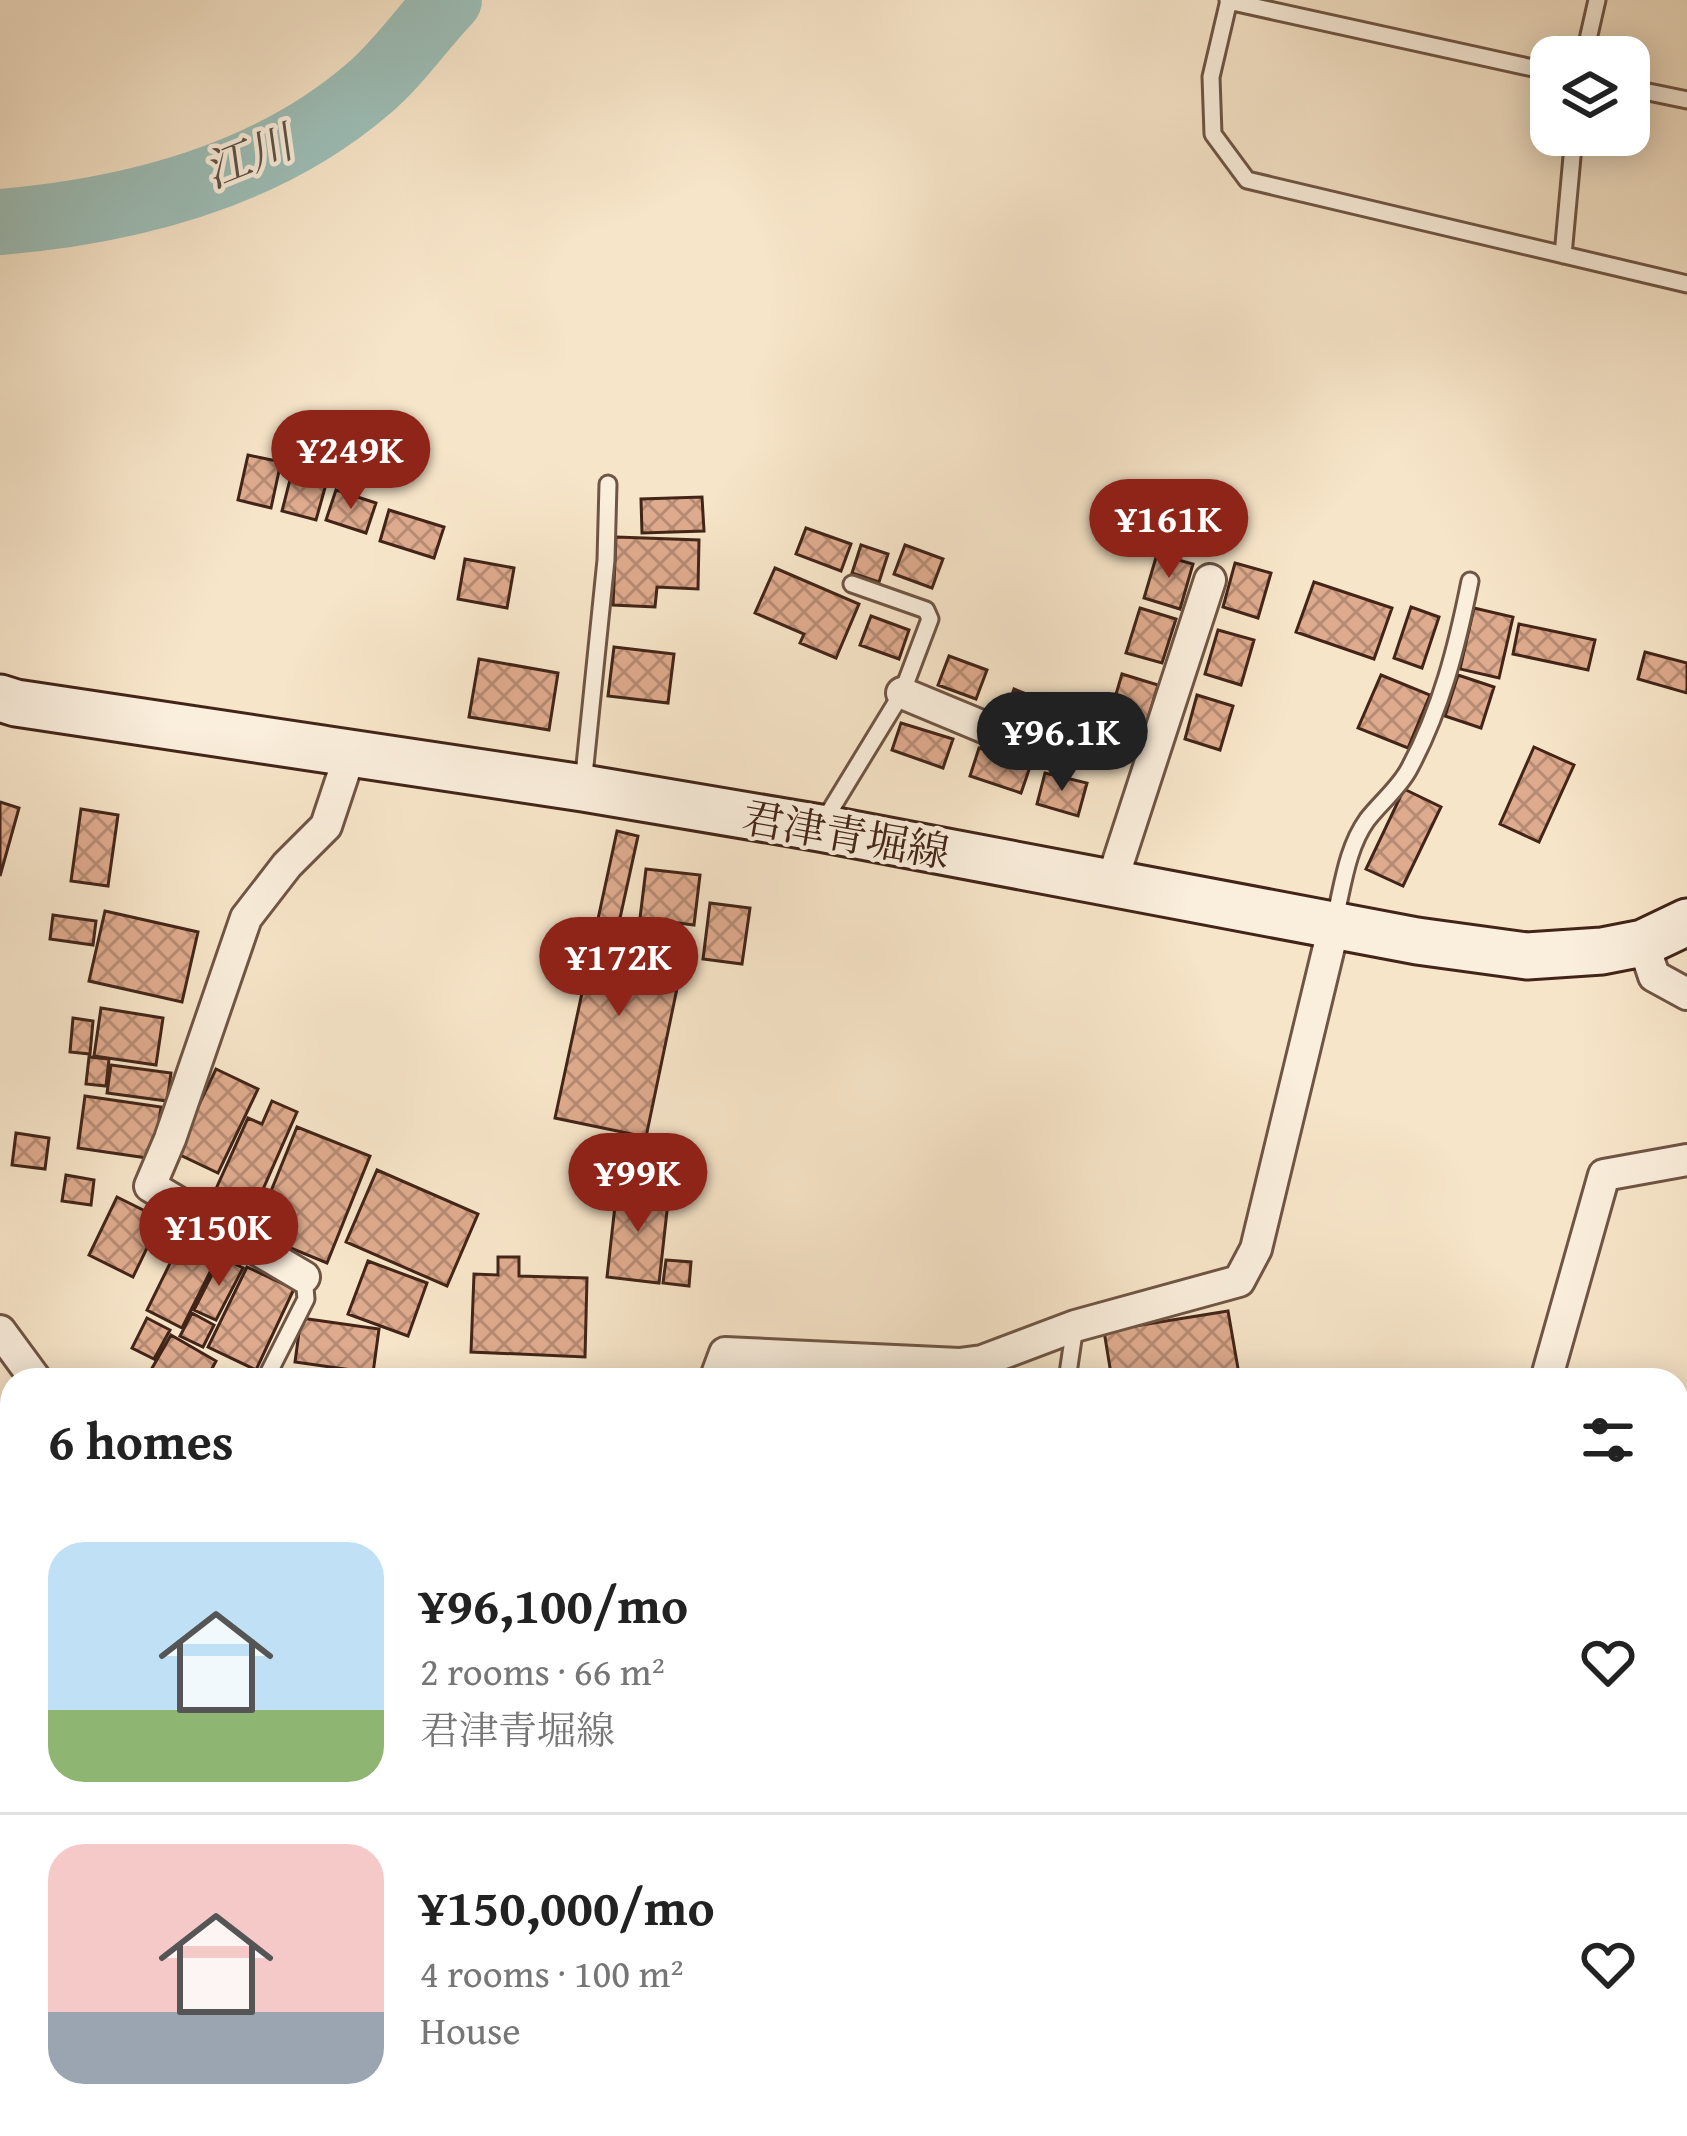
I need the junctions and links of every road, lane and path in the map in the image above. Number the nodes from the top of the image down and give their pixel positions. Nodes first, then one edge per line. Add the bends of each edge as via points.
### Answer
1 (1597, 0) edge
2 (1228, 1) edge
3 (1589, 36) edge
4 (1530, 67) edge
5 (1650, 92) edge
6 (1687, 100) edge
7 (1572, 156) edge
8 (1563, 255) junction
9 (1687, 284) edge
10 (608, 484) dead end
11 (1210, 580) dead end
12 (1470, 581) dead end
13 (852, 584) dead end
14 (902, 693) junction
15 (0, 698) edge
16 (1039, 750) dead end
17 (350, 754) junction
18 (583, 788) junction
19 (820, 828) junction
20 (1112, 884) junction
21 (1687, 922) edge
22 (1334, 926) junction
23 (1643, 943) junction
24 (1687, 994) edge
25 (1687, 1160) edge
26 (304, 1277) joint
27 (1075, 1326) junction
28 (0, 1331) edge
29 (27, 1368) edge
30 (272, 1368) edge
31 (719, 1368) edge
32 (1069, 1368) edge
33 (1549, 1368) edge

1 - 3 lane
2 - 4 lane
2 - 8 lane via 1211,77 1213,134 1247,180
5 - 6 lane
7 - 8 lane
8 - 9 lane
10 - 18 lane
11 - 20 street
12 - 22 lane via 1436,708 1408,773 1355,842
13 - 14 lane via 926,610 928,634
14 - 16 street
14 - 19 lane
15 - 17 main road, 君津青堀線
17 - 18 main road, 君津青堀線
17 - 26 street via 326,826 246,918 149,1186
18 - 19 main road, 君津青堀線
19 - 20 main road, 君津青堀線
20 - 22 main road, 君津青堀線
21 - 23 main road, 君津青堀線
22 - 23 main road, 君津青堀線 via 1527,956
22 - 27 street via 1250,1267 1239,1280
23 - 24 street via 1654,976
25 - 33 street via 1604,1175
26 - 30 lane via 306,1300
27 - 31 street via 959,1364 725,1353
27 - 32 lane
28 - 29 street

